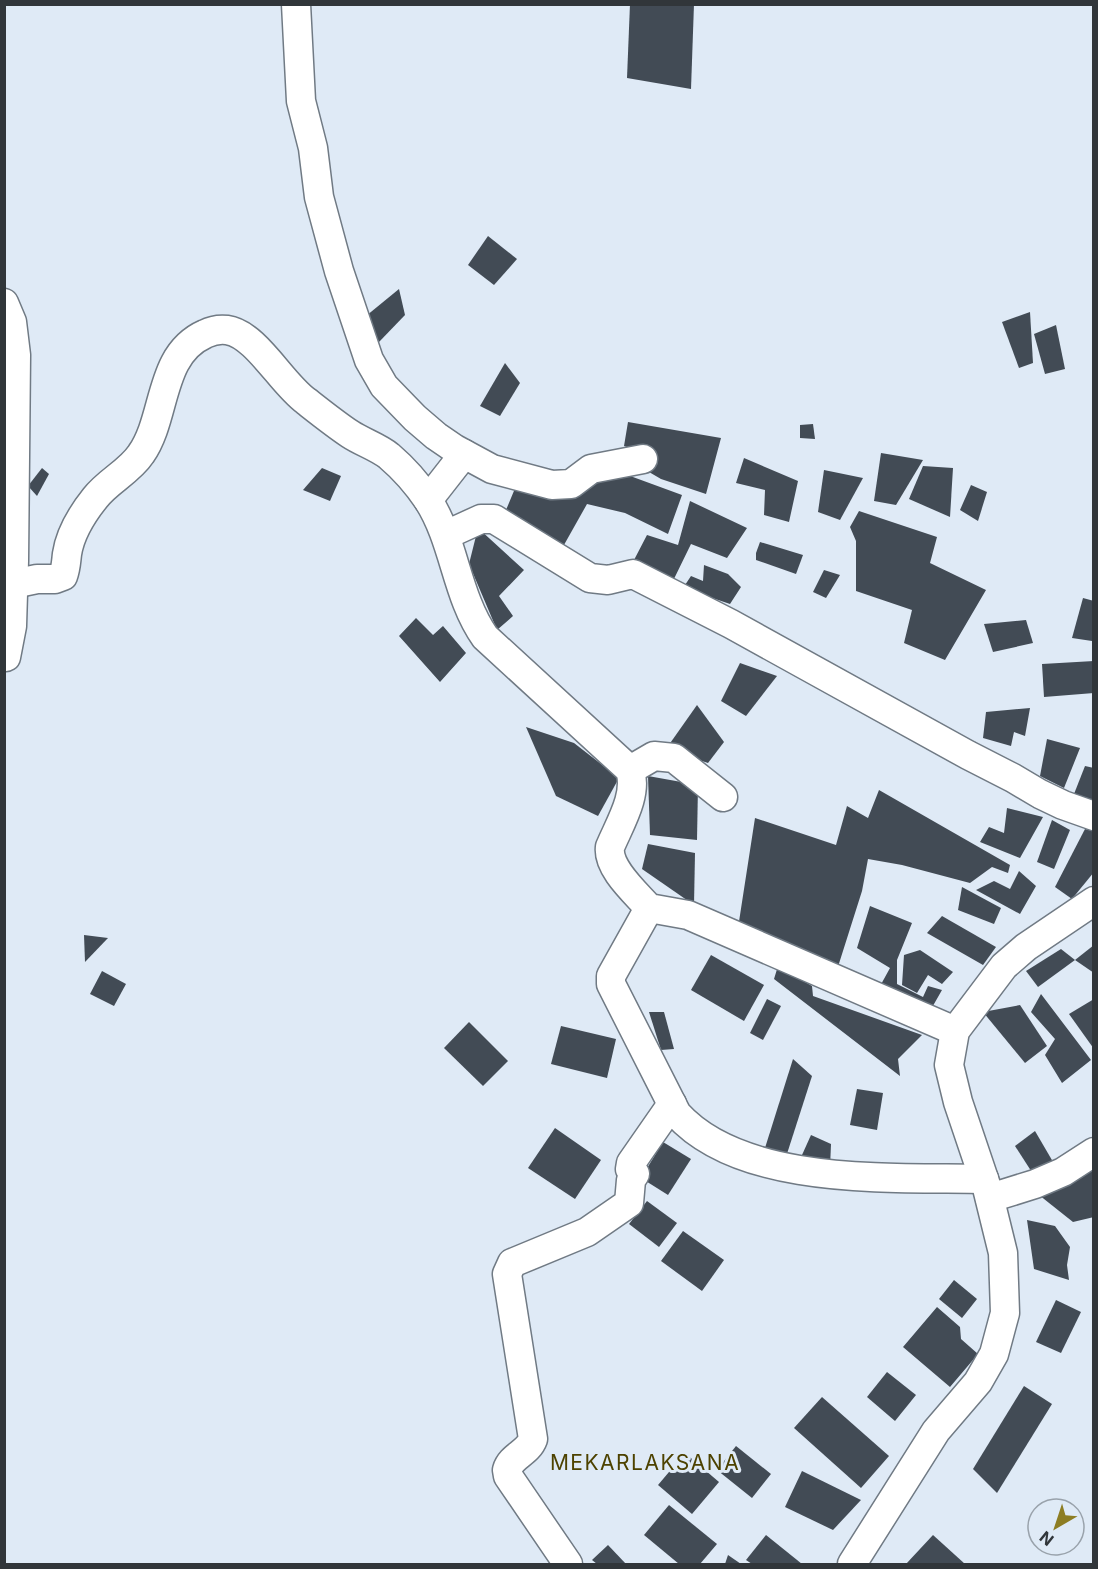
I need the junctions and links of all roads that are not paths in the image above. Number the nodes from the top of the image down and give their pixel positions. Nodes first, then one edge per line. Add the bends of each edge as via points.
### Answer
1 (297, 4) edge
2 (4, 303) edge
3 (464, 454) junction
4 (643, 459) dead end
5 (428, 500) junction
6 (446, 535) junction
7 (13, 584) junction
8 (6, 657) dead end
9 (630, 770) junction
10 (723, 797) dead end
11 (1094, 816) edge
12 (1094, 901) edge
13 (649, 908) junction
14 (955, 1031) junction
15 (672, 1104) junction
16 (1094, 1152) edge
17 (987, 1188) junction
18 (568, 1564) edge
19 (852, 1564) edge

1 - 3 street via 301,101 314,148 319,197 369,360 384,386 415,418
2 - 7 street via 12,322 16,355
3 - 4 street via 492,469 552,485 571,484 591,469
3 - 5 street
5 - 6 street
5 - 7 street via 388,455 350,434 297,395 251,342 226,330 211,331 195,338 181,353 166,384 151,436 126,472 96,497 75,530 63,576
6 - 9 street via 466,603 485,637
6 - 11 street via 481,519 494,519 590,578 608,580 633,574 1040,794
7 - 8 street via 12,626
9 - 10 street via 654,756 674,758
9 - 13 street via 633,792 609,856
12 - 14 street via 1026,946 1004,966
13 - 14 street via 688,915
13 - 15 street via 611,976 611,984
14 - 17 street via 949,1065
15 - 17 street via 686,1123 724,1149 795,1169
15 - 18 street via 631,1163 635,1174 629,1203 588,1233 512,1263 507,1274 533,1439 528,1449 511,1462 508,1476
16 - 17 street via 1064,1172 1035,1184
17 - 19 street via 1004,1253 1005,1313 994,1354 978,1382 936,1431

